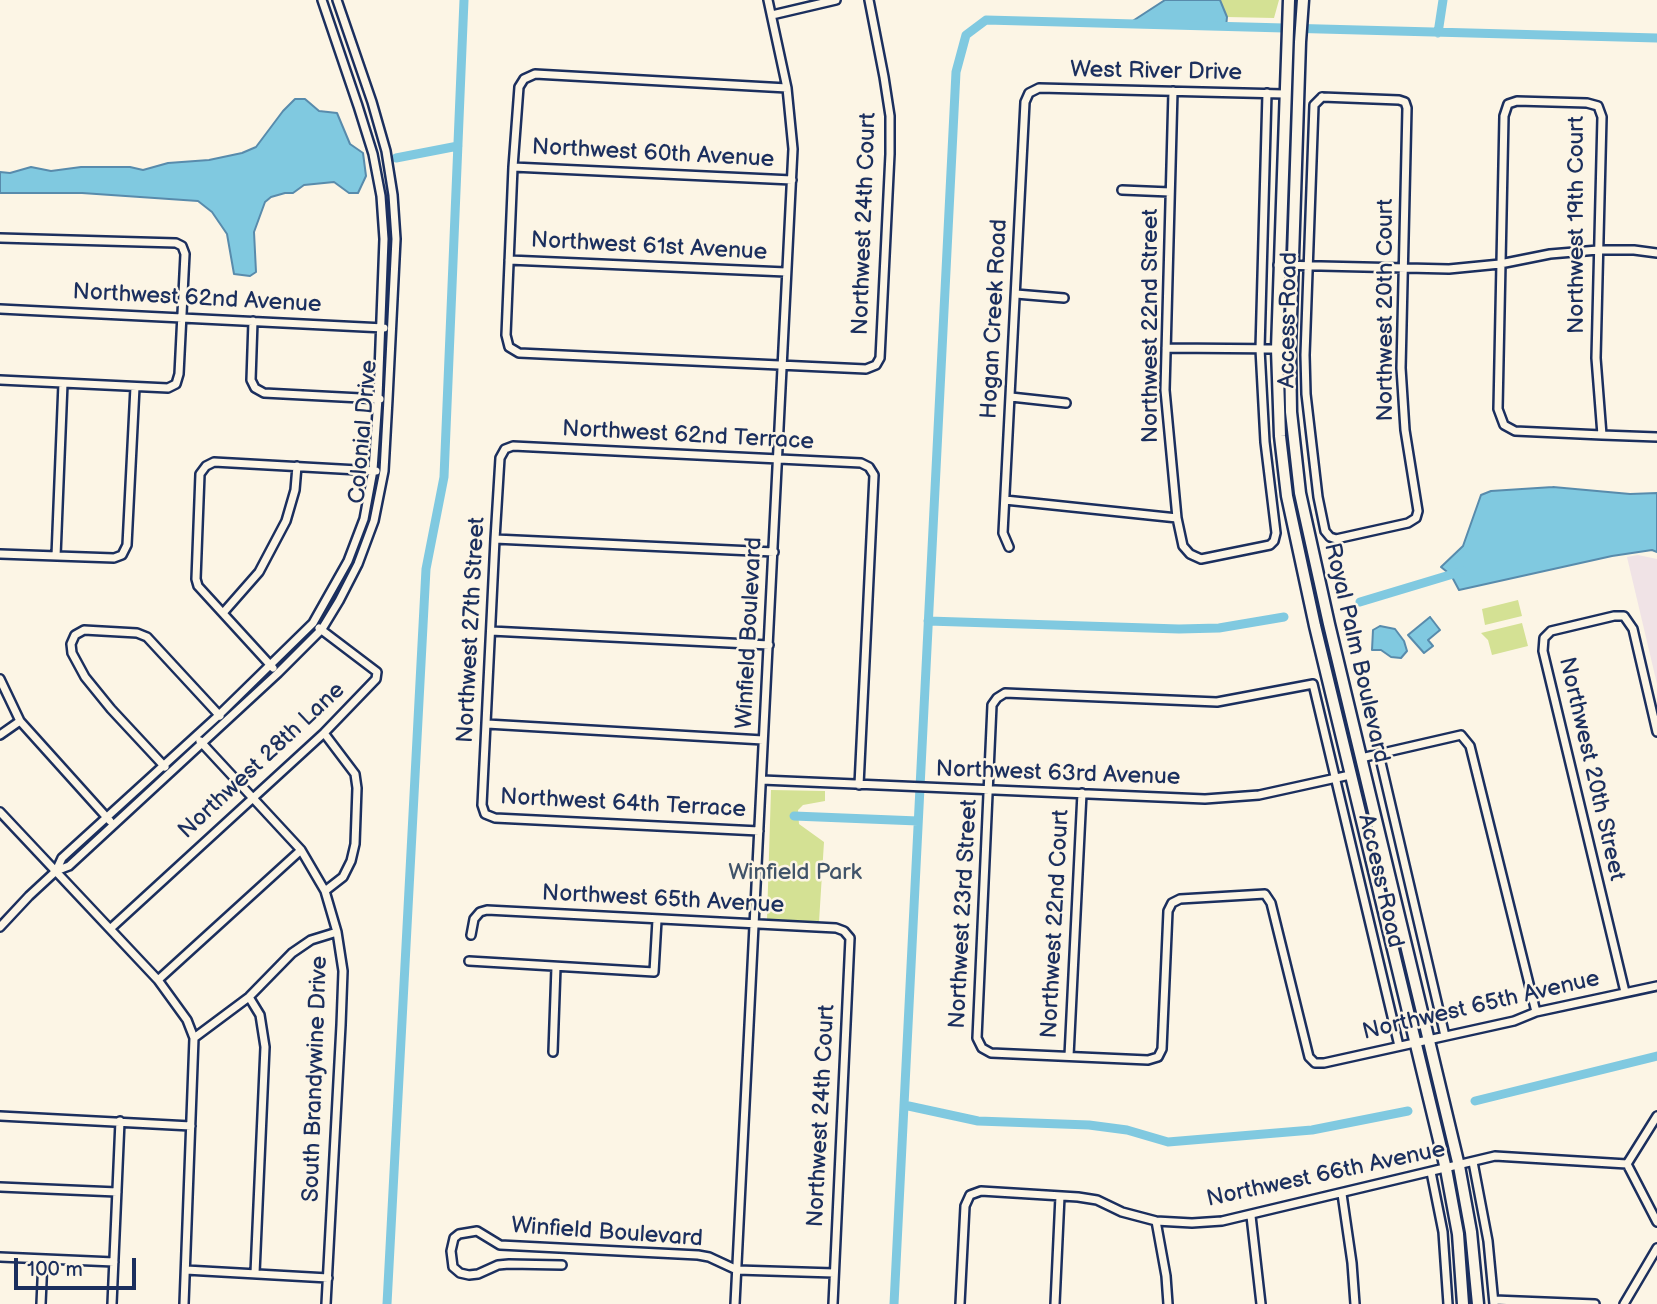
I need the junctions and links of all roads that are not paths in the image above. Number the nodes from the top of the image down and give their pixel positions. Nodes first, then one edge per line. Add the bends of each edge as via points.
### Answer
1 (322, 0) edge
2 (337, 0) edge
3 (768, 0) edge
4 (836, 0) edge
5 (869, 0) edge
6 (1289, 0) edge
7 (1303, 0) edge
8 (772, 15) junction
9 (351, 39) junction
10 (337, 44) junction
11 (787, 88) junction
12 (1173, 91) junction
13 (1029, 93) joint
14 (1267, 93) junction
15 (1284, 94) junction
16 (1322, 97) joint
17 (372, 102) junction
18 (359, 106) junction
19 (386, 151) junction
20 (373, 154) junction
21 (513, 167) junction
22 (792, 180) junction
23 (1122, 190) dead end
24 (1170, 192) junction
25 (0, 238) edge
26 (1598, 250) junction
27 (1657, 253) edge
28 (509, 260) junction
29 (1500, 264) junction
30 (1278, 265) junction
31 (1291, 265) junction
32 (1308, 267) junction
33 (1404, 268) junction
34 (786, 272) junction
35 (1016, 293) junction
36 (1065, 298) dead end
37 (0, 309) edge
38 (183, 318) junction
39 (253, 321) junction
40 (380, 328) junction
41 (392, 329) junction
42 (1166, 348) junction
43 (1260, 349) junction
44 (1277, 349) junction
45 (1290, 349) junction
46 (782, 367) junction
47 (0, 380) edge
48 (63, 383) junction
49 (135, 387) junction
50 (1011, 397) junction
51 (378, 398) junction
52 (388, 399) junction
53 (1066, 403) dead end
54 (1602, 435) junction
55 (1657, 437) edge
56 (505, 449) joint
57 (779, 460) junction
58 (297, 466) junction
59 (373, 470) junction
60 (384, 471) junction
61 (1005, 499) junction
62 (1177, 518) junction
63 (495, 539) junction
64 (1336, 539) joint
65 (1274, 541) joint
66 (1009, 547) dead end
67 (774, 552) junction
68 (0, 554) edge
69 (56, 556) junction
70 (223, 613) junction
71 (313, 623) junction
72 (321, 629) junction
73 (491, 631) junction
74 (769, 645) junction
75 (271, 666) junction
76 (278, 673) junction
77 (0, 679) edge
78 (997, 698) joint
79 (219, 715) junction
80 (20, 721) junction
81 (226, 722) junction
82 (487, 724) junction
83 (1657, 732) edge
84 (324, 733) junction
85 (0, 735) edge
86 (196, 737) junction
87 (763, 740) junction
88 (202, 744) junction
89 (1343, 745) junction
90 (1378, 754) junction
91 (1361, 758) junction
92 (163, 766) junction
93 (170, 773) junction
94 (1350, 775) junction
95 (1335, 778) junction
96 (762, 780) junction
97 (859, 785) junction
98 (989, 790) junction
99 (1082, 793) junction
100 (1370, 793) junction
101 (253, 796) junction
102 (0, 812) edge
103 (485, 814) joint
104 (108, 817) junction
105 (114, 825) junction
106 (759, 831) junction
107 (301, 850) junction
108 (56, 871) junction
109 (325, 891) junction
110 (657, 920) junction
111 (755, 924) junction
112 (0, 928) edge
113 (110, 929) junction
114 (844, 931) joint
115 (337, 932) junction
116 (471, 935) dead end
117 (469, 961) dead end
118 (556, 967) junction
119 (158, 980) junction
120 (1657, 986) edge
121 (1625, 992) junction
122 (249, 997) junction
123 (1536, 1012) junction
124 (1445, 1036) junction
125 (194, 1038) junction
126 (1429, 1039) junction
127 (1417, 1042) junction
128 (1399, 1046) junction
129 (553, 1052) dead end
130 (1069, 1056) junction
131 (0, 1116) edge
132 (1657, 1116) edge
133 (120, 1121) junction
134 (191, 1126) junction
135 (1473, 1161) junction
136 (1627, 1164) junction
137 (1459, 1166) junction
138 (1446, 1169) junction
139 (1431, 1172) junction
140 (0, 1187) edge
141 (117, 1192) junction
142 (1342, 1194) junction
143 (1060, 1196) junction
144 (1251, 1216) junction
145 (1156, 1221) junction
146 (1657, 1222) edge
147 (1657, 1248) edge
148 (0, 1257) edge
149 (43, 1259) junction
150 (114, 1262) junction
151 (562, 1265) dead end
152 (186, 1270) junction
153 (737, 1270) junction
154 (255, 1273) junction
155 (834, 1273) junction
156 (328, 1278) junction
157 (1494, 1302) edge
158 (41, 1304) edge
159 (112, 1304) edge
160 (184, 1304) edge
161 (326, 1304) edge
162 (735, 1304) edge
163 (833, 1304) edge
164 (960, 1304) edge
165 (1055, 1304) edge
166 (1167, 1304) edge
167 (1261, 1304) edge
168 (1355, 1304) edge
169 (1448, 1304) edge
170 (1463, 1304) edge
171 (1478, 1304) edge
172 (1595, 1304) edge
173 (1624, 1304) edge

1 - 10 street, Colonial Drive
2 - 9 street, Colonial Drive
3 - 8 street, Winfield Boulevard
4 - 8 street
5 - 46 street, Northwest 24th Court via 890,129 880,358 866,369
6 - 15 main road, Royal Palm Boulevard
7 - 31 main road, Royal Palm Boulevard
8 - 11 street, Winfield Boulevard
9 - 10 street
9 - 17 street, Colonial Drive
10 - 18 street, Colonial Drive
11 - 21 street via 535,74 519,87
11 - 22 street, Winfield Boulevard
12 - 13 street, West River Drive via 1039,88
12 - 14 street, West River Drive
12 - 24 street, Northwest 22nd Street
13 - 35 street, Hogan Creek Road
14 - 15 street, West River Drive
14 - 43 street, Access Road
15 - 30 main road, Royal Palm Boulevard
16 - 32 street, Access Road via 1314,105
16 - 33 street, Northwest 20th Court via 1405,102
17 - 18 street
17 - 19 street, Colonial Drive
18 - 20 street, Colonial Drive
19 - 20 street
19 - 41 street, Colonial Drive via 396,239
20 - 40 street, Colonial Drive via 382,196 384,239
21 - 22 street, Northwest 60th Avenue
21 - 28 street
22 - 34 street, Winfield Boulevard
23 - 24 street
24 - 42 street, Northwest 22nd Street
25 - 38 street via 176,243 185,254
26 - 27 street
26 - 29 street
26 - 29 street, Northwest 19th Court via 1602,117 1598,106 1517,101 1508,104 1504,116
26 - 54 street, Northwest 19th Court via 1595,358
28 - 34 street, Northwest 61st Avenue
28 - 46 street via 506,335 509,346 519,354
29 - 33 street
29 - 54 street via 1498,409 1504,425 1515,431
30 - 31 street
30 - 44 main road, Royal Palm Boulevard
31 - 32 street
31 - 45 main road, Royal Palm Boulevard
32 - 33 street
32 - 64 street, Access Road via 1305,355 1311,440 1325,531
33 - 64 street, Northwest 20th Court via 1401,368 1418,511 1408,523
34 - 46 street, Winfield Boulevard
35 - 36 street
35 - 50 street, Hogan Creek Road
37 - 38 street, Northwest 62nd Avenue
38 - 39 street, Northwest 62nd Avenue
38 - 49 street via 176,384
39 - 40 street, Northwest 62nd Avenue
39 - 51 street via 251,380 264,393
40 - 41 street, Northwest 62nd Avenue
40 - 51 street, Colonial Drive
41 - 52 street, Colonial Drive
42 - 43 street
42 - 62 street, Northwest 22nd Street via 1165,390
43 - 44 street
43 - 65 street, Access Road
44 - 45 street
44 - 89 main road, Royal Palm Boulevard via 1287,496
45 - 91 main road, Royal Palm Boulevard via 1300,493
46 - 57 street, Winfield Boulevard
47 - 48 street
48 - 49 street
48 - 69 street
49 - 69 street via 127,545 122,555 114,558
50 - 53 street
50 - 61 street, Hogan Creek Road
51 - 52 street
51 - 59 street, Colonial Drive
52 - 60 street, Colonial Drive
54 - 55 street
56 - 57 street, Northwest 62nd Terrace
56 - 63 street, Northwest 27th Street via 500,458
57 - 67 street, Winfield Boulevard
57 - 97 street, Northwest 62nd Terrace via 860,463 874,475
58 - 59 street
58 - 70 street via 286,521 260,572
58 - 70 street via 214,461 200,474 196,579
59 - 60 street
59 - 71 street, Colonial Drive via 364,519 348,561
60 - 72 street, Colonial Drive via 362,554
61 - 62 street
61 - 66 street, Hogan Creek Road via 1003,533
62 - 65 street, Northwest 22nd Street via 1183,546 1200,559
63 - 67 street
63 - 73 street, Northwest 27th Street
67 - 74 street, Winfield Boulevard
68 - 69 street
70 - 75 street
71 - 72 street, Northwest 28th Lane
71 - 75 street, Colonial Drive
72 - 76 street, Colonial Drive
72 - 84 street, Northwest 28th Lane via 376,672 376,679
73 - 74 street
73 - 82 street, Northwest 27th Street
74 - 87 street, Winfield Boulevard
75 - 76 street
75 - 79 street, Colonial Drive
76 - 81 street, Colonial Drive
77 - 80 street
78 - 95 street, Access Road via 1005,693 1217,702 1313,684
78 - 98 street, Northwest 23rd Street via 992,705
79 - 81 street
79 - 86 street, Colonial Drive
79 - 92 street via 146,637 83,630 75,635 72,653 85,677
80 - 85 street
80 - 104 street
81 - 88 street, Colonial Drive
82 - 87 street
82 - 103 street, Northwest 27th Street
83 - 121 street, Northwest 20th Street via 1633,629 1625,616 1551,631 1544,638 1543,651
84 - 101 street, Northwest 28th Lane
84 - 109 street via 355,774 357,788 351,861 343,877
86 - 88 street, South Brandywine Drive
86 - 92 street, Colonial Drive
87 - 96 street, Winfield Boulevard
88 - 93 street, Colonial Drive
88 - 101 street, South Brandywine Drive
89 - 91 main road via 1355,758
89 - 94 main road, Royal Palm Boulevard
90 - 91 street
90 - 123 street via 1461,735 1470,746
90 - 124 street
91 - 100 main road, Royal Palm Boulevard
92 - 93 street
92 - 104 street, Colonial Drive
93 - 105 street, Colonial Drive
94 - 95 street, Northwest 63rd Avenue
94 - 100 main road
94 - 127 main road, Royal Palm Boulevard
95 - 99 street, Northwest 63rd Avenue via 1229,798
95 - 128 street, Access Road
96 - 97 street, Northwest 63rd Avenue
96 - 106 street, Winfield Boulevard
97 - 98 street, Northwest 63rd Avenue
98 - 99 street, Northwest 63rd Avenue
98 - 130 street, Northwest 23rd Street via 976,1038 991,1053
99 - 130 street, Northwest 22nd Court
100 - 126 main road, Royal Palm Boulevard
101 - 107 street, South Brandywine Drive
101 - 113 street, Northwest 28th Lane
102 - 108 street
103 - 106 street, Northwest 64th Terrace
104 - 105 street
104 - 108 street, Colonial Drive via 62,858
105 - 108 street, Colonial Drive via 69,866
106 - 111 street, Winfield Boulevard
107 - 109 street, South Brandywine Drive
107 - 119 street
108 - 112 street, Colonial Drive
108 - 113 street
109 - 115 street, South Brandywine Drive
110 - 111 street, Northwest 65th Avenue
110 - 116 street, Northwest 65th Avenue via 486,910 474,919
110 - 118 street via 654,972
111 - 114 street, Northwest 65th Avenue
111 - 153 street, Winfield Boulevard
113 - 119 street
114 - 155 street, Northwest 24th Court via 850,938
115 - 122 street via 311,940 292,953
115 - 156 street, South Brandywine Drive via 343,971 342,1012
117 - 118 street
118 - 129 street
119 - 125 street via 187,1020
120 - 121 street, Northwest 65th Avenue
121 - 123 street, Northwest 65th Avenue
122 - 125 street
122 - 154 street via 260,1015 265,1047
123 - 124 street, Northwest 65th Avenue
124 - 126 street, Northwest 65th Avenue
125 - 134 street
126 - 127 street, Northwest 65th Avenue
126 - 137 main road, Royal Palm Boulevard
127 - 128 street, Northwest 65th Avenue
127 - 138 main road, Royal Palm Boulevard
128 - 130 street, Northwest 65th Avenue via 1324,1063 1309,1057 1265,894 1172,903 1158,1057
131 - 133 street
132 - 136 street
133 - 134 street
133 - 141 street
134 - 152 street
135 - 136 street, Northwest 66th Avenue via 1495,1156
135 - 137 street, Northwest 66th Avenue
135 - 157 street
136 - 146 street
137 - 138 street, Northwest 66th Avenue
137 - 171 main road, Royal Palm Boulevard
138 - 139 street, Northwest 66th Avenue
138 - 170 main road, Royal Palm Boulevard via 1458,1234
139 - 142 street, Northwest 66th Avenue
139 - 169 street via 1443,1233
140 - 141 street
141 - 150 street
142 - 144 street, Northwest 66th Avenue
142 - 168 street
143 - 145 street, Northwest 66th Avenue via 1097,1200
143 - 164 street, Northwest 66th Avenue via 981,1191 970,1195 965,1206
143 - 165 street
144 - 145 street, Northwest 66th Avenue via 1222,1222
144 - 167 street
145 - 166 street
147 - 173 street
148 - 149 street
149 - 150 street
149 - 158 street
150 - 159 street
151 - 153 street, Winfield Boulevard via 498,1265 468,1275 453,1267 451,1251 459,1234 477,1231 500,1245 698,1255
152 - 154 street
152 - 160 street
153 - 155 street
153 - 162 street, Winfield Boulevard
154 - 156 street
155 - 163 street, Northwest 24th Court
156 - 161 street, South Brandywine Drive
157 - 172 street

